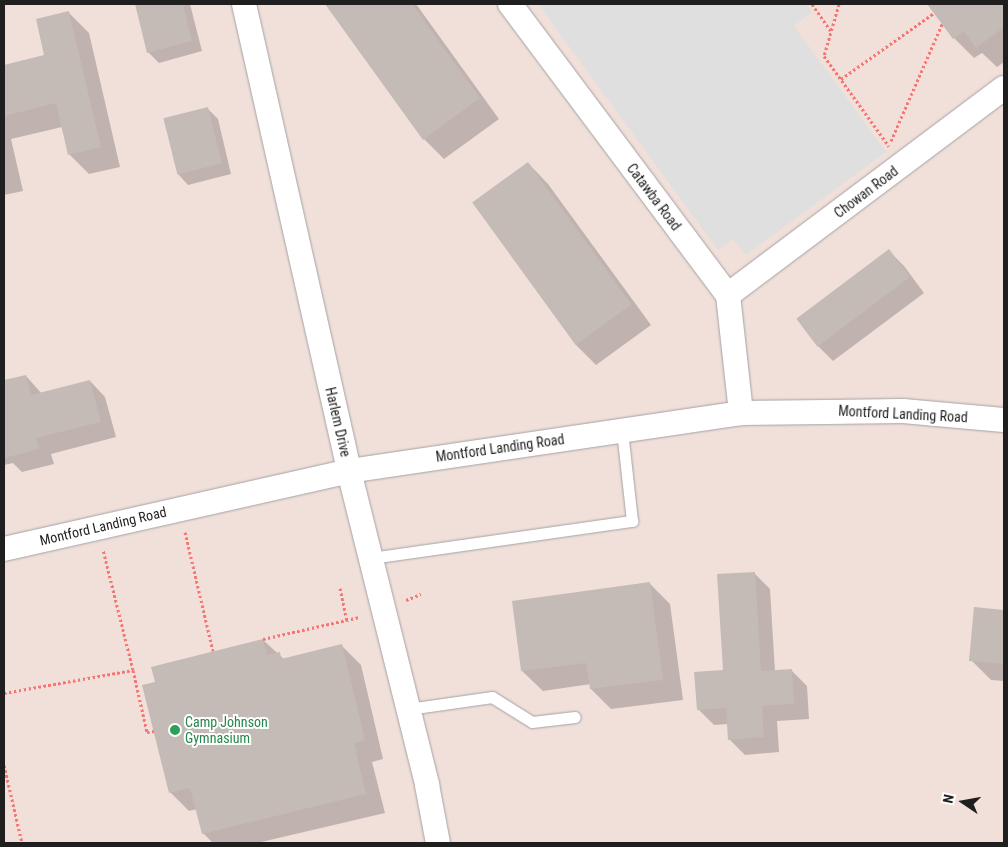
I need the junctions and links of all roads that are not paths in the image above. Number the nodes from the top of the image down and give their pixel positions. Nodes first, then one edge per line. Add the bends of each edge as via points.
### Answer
1 (244, 4) edge
2 (510, 4) edge
3 (1004, 88) edge
4 (728, 295) junction
5 (741, 413) junction
6 (1000, 416) edge
7 (622, 430) junction
8 (349, 471) junction
9 (4, 549) edge
10 (371, 558) junction
11 (408, 709) junction
12 (575, 717) dead end
13 (431, 842) edge

1 - 8 street, Harlem Drive
2 - 4 street, Catawba Road
3 - 4 street, Chowan Road via 896,156
4 - 5 street
5 - 6 street, Montford Landing Road via 903,411
5 - 7 street, Montford Landing Road
7 - 8 street, Montford Landing Road
7 - 10 lane via 632,521
8 - 9 street, Montford Landing Road
8 - 10 street, Harlem Drive
10 - 11 street, Harlem Drive
11 - 12 lane via 492,697 532,722
11 - 13 street, Harlem Drive via 427,785

